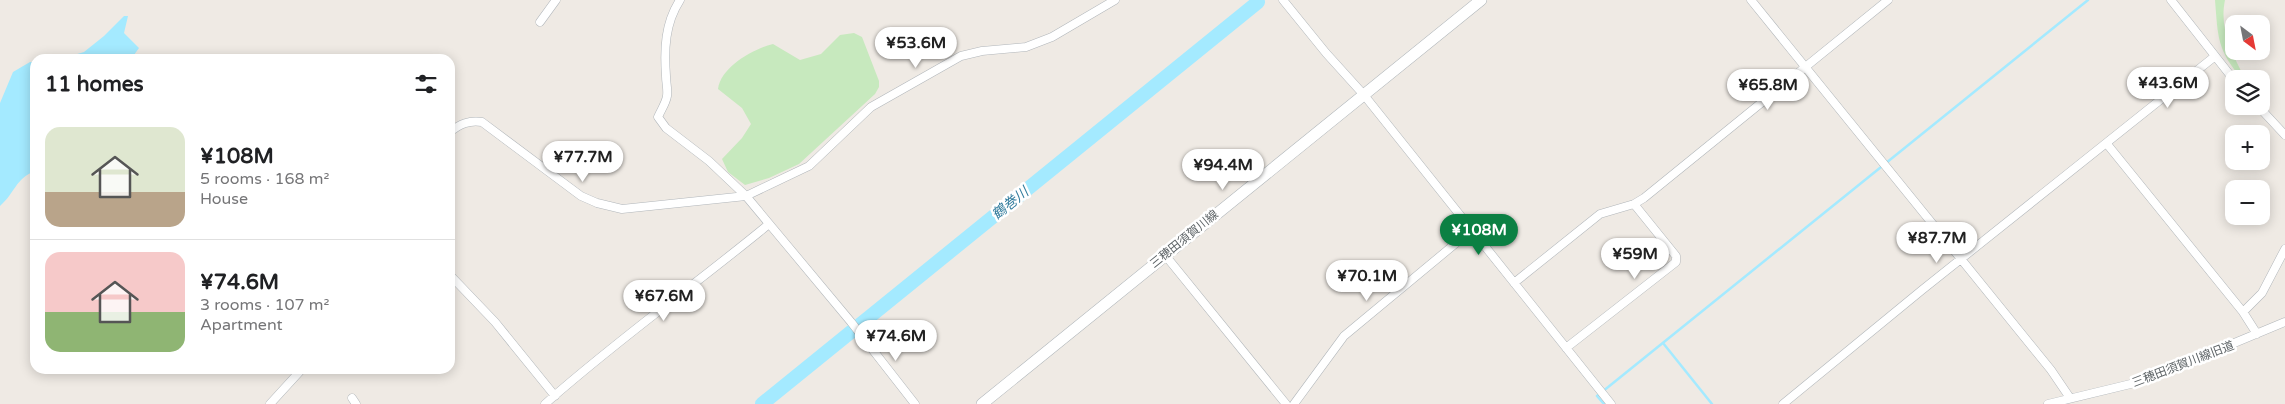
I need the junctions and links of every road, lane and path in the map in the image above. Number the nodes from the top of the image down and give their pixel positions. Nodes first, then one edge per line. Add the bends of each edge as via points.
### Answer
1 (556, 0) edge
2 (680, 0) edge
3 (1115, 0) edge
4 (1283, 0) edge
5 (1481, 0) edge
6 (1751, 0) edge
7 (1888, 0) edge
8 (2171, 0) edge
9 (540, 22) dead end
10 (2214, 57) junction
11 (1805, 66) junction
12 (2225, 70) edge
13 (1364, 95) junction
14 (2266, 115) edge
15 (455, 128) edge
16 (2285, 135) edge
17 (2107, 144) junction
18 (746, 196) junction
19 (1634, 204) junction
20 (769, 224) junction
21 (1473, 229) junction
22 (2285, 249) edge
23 (1165, 255) junction
24 (1961, 260) junction
25 (455, 280) edge
26 (1514, 282) junction
27 (2243, 312) junction
28 (2285, 322) edge
29 (2256, 334) junction
30 (1566, 348) junction
31 (297, 374) edge
32 (555, 396) junction
33 (2070, 398) junction
34 (270, 404) edge
35 (545, 404) edge
36 (915, 404) edge
37 (982, 404) edge
38 (1286, 404) edge
39 (1294, 404) edge
40 (1611, 404) edge
41 (1782, 404) edge
42 (2048, 404) edge

1 - 9 street
2 - 18 street via 667,29 668,92 658,117 666,128 709,161
3 - 18 street via 1052,37 1026,47 961,56 871,107 809,166
4 - 13 street
5 - 13 main road, 三穂田須賀川線
6 - 11 street
7 - 11 street
8 - 10 street
10 - 12 street
10 - 17 street
11 - 19 street
11 - 24 street
13 - 21 street
13 - 23 main road, 三穂田須賀川線
14 - 16 street
15 - 18 street via 470,121 482,122 581,196 614,207 644,208
17 - 24 street
17 - 27 street
18 - 20 street
19 - 26 street via 1600,214
19 - 30 street via 1676,256 1676,262
20 - 32 street
20 - 36 street
21 - 26 street
21 - 39 street via 1344,336
22 - 27 street via 2262,293
23 - 37 main road, 三穂田須賀川線
23 - 38 street
24 - 33 street
24 - 41 street
25 - 32 street via 495,322
26 - 30 street
27 - 29 street
28 - 29 street, 三穂田須賀川線旧道
29 - 33 street, 三穂田須賀川線旧道 via 2143,381
30 - 40 street
31 - 34 street
32 - 35 street
33 - 42 street, 三穂田須賀川線旧道

